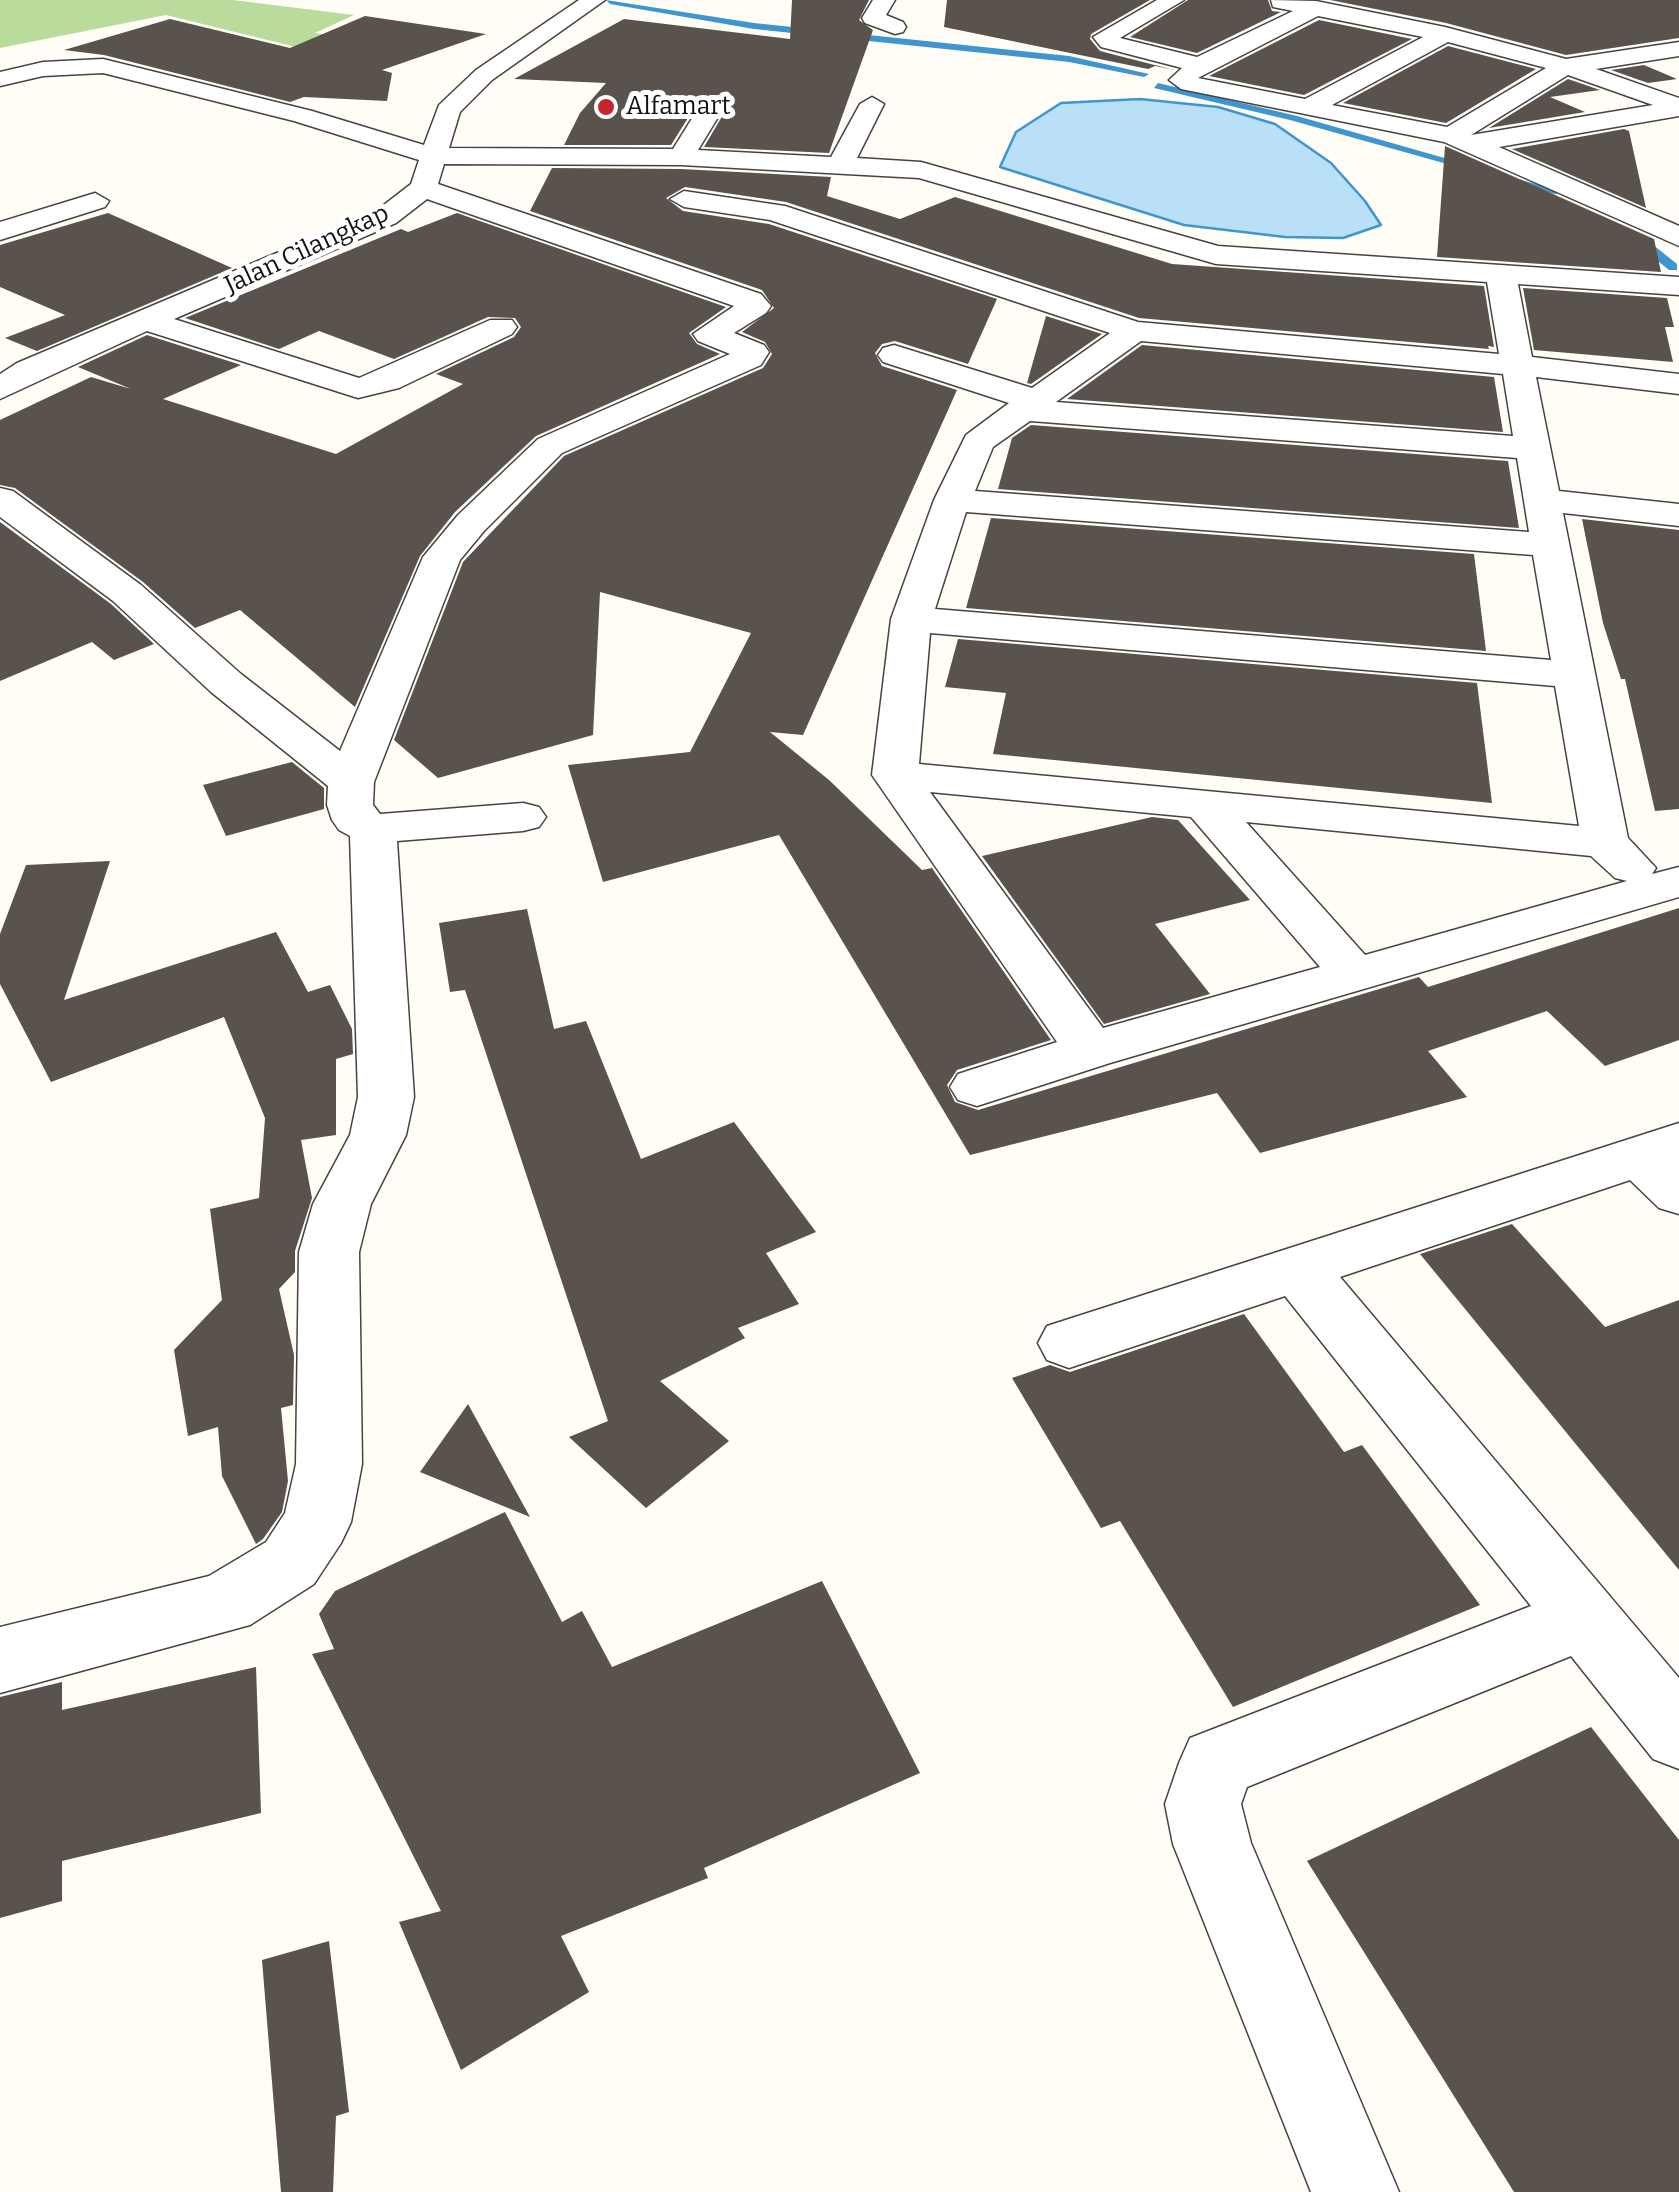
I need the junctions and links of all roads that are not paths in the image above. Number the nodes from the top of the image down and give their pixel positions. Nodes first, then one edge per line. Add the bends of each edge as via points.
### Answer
1 (594, 0) edge
2 (1172, 0) edge
3 (1273, 0) edge
4 (878, 1) edge
5 (1316, 8) junction
6 (895, 28) dead end
7 (1446, 34) junction
8 (1679, 49) edge
9 (1200, 66) junction
10 (1566, 66) junction
11 (0, 79) edge
12 (872, 104) dead end
13 (1679, 107) edge
14 (710, 108) dead end
15 (1307, 108) junction
16 (1619, 120) junction
17 (1664, 139) dead end
18 (1462, 140) junction
19 (433, 156) junction
20 (681, 157) junction
21 (840, 164) junction
22 (423, 188) junction
23 (684, 199) dead end
24 (96, 200) dead end
25 (0, 231) edge
26 (1679, 238) edge
27 (1502, 274) junction
28 (1679, 286) edge
29 (147, 321) junction
30 (501, 326) dead end
31 (1134, 331) junction
32 (894, 355) dead end
33 (1520, 365) junction
34 (15, 366) edge
35 (1679, 384) edge
36 (0, 388) edge
37 (1027, 405) junction
38 (1531, 448) junction
39 (0, 499) edge
40 (952, 500) junction
41 (1543, 500) junction
42 (1679, 515) edge
43 (1550, 546) junction
44 (911, 618) junction
45 (1577, 675) junction
46 (895, 775) junction
47 (362, 805) junction
48 (1205, 805) junction
49 (523, 817) dead end
50 (1606, 843) junction
51 (1666, 885) edge
52 (1354, 974) junction
53 (1091, 1050) junction
54 (977, 1087) dead end
55 (1666, 1164) edge
56 (1296, 1267) junction
57 (1069, 1343) dead end
58 (1584, 1618) junction
59 (0, 1660) edge
60 (1679, 1734) edge
61 (1355, 2192) edge

1 - 19 street, Jalan Cilangkap via 484,75 448,110
2 - 9 street via 1104,37
3 - 5 street
4 - 6 street via 872,18
5 - 7 street
5 - 9 street
7 - 10 street
7 - 15 street
8 - 10 street
9 - 15 street via 1182,80
10 - 13 street
10 - 18 street
11 - 19 street via 102,66
12 - 21 street
13 - 16 street
14 - 20 street
15 - 18 street
16 - 17 street
16 - 18 street
18 - 26 street
19 - 20 street
19 - 22 street, Jalan Cilangkap
20 - 21 street
21 - 27 street via 950,176 1216,254
22 - 29 street, Jalan Cilangkap via 386,217 335,242
22 - 47 street via 750,301 752,311 709,334 753,352 550,446 471,523 442,558
23 - 31 street via 775,212
24 - 25 street
27 - 28 street
27 - 33 street
29 - 30 street via 358,388 387,382
29 - 34 street, Jalan Cilangkap
31 - 33 street
31 - 37 street
32 - 37 street
33 - 35 street
33 - 38 street
34 - 36 street, Jalan Cilangkap
37 - 38 street
37 - 40 street via 978,442
38 - 41 street
39 - 47 street via 127,593
40 - 43 street
40 - 44 street
41 - 42 street
41 - 43 street
43 - 45 street
44 - 45 street
44 - 46 street
45 - 50 street
46 - 48 street
46 - 53 street
47 - 49 street
47 - 59 street via 386,1097 378,1135 342,1204 329,1252 329,1464 317,1522 290,1563 225,1603
48 - 50 street
48 - 52 street
50 - 51 street
51 - 52 street
52 - 53 street
53 - 54 street
55 - 56 street
56 - 57 street
56 - 58 street
58 - 60 street
58 - 61 street via 1217,1763 1203,1804 1212,1844

